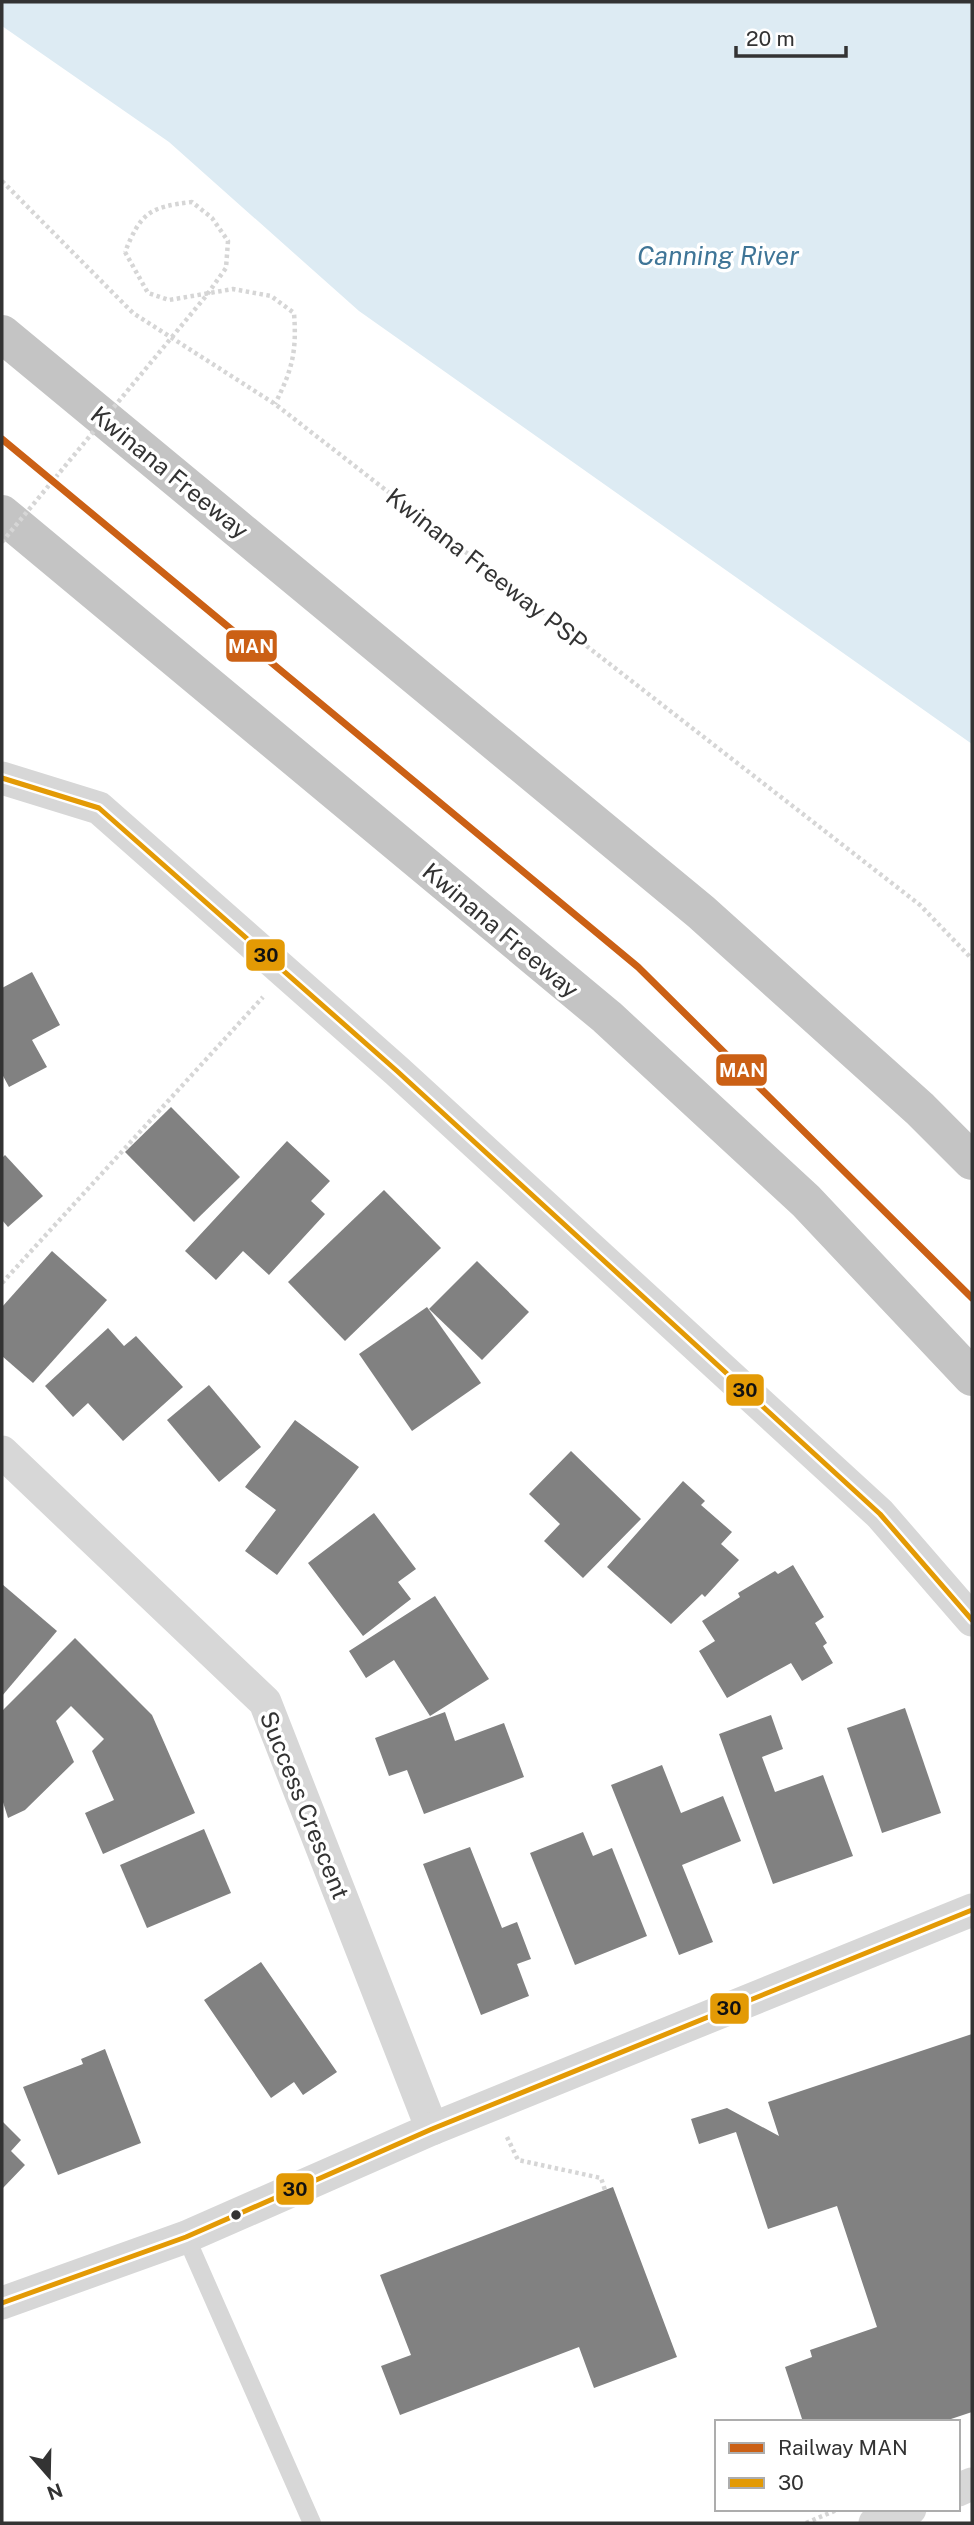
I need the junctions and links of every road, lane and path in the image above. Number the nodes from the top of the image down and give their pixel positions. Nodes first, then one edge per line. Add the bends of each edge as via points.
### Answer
1 (2, 181) edge
2 (2, 334) edge
3 (275, 404) junction
4 (2, 514) edge
5 (2, 542) edge
6 (2, 778) edge
7 (972, 959) edge
8 (253, 1008) dead end
9 (972, 1161) edge
10 (2, 1283) edge
11 (972, 1377) edge
12 (2, 1452) edge
13 (972, 1620) edge
14 (972, 1910) edge
15 (493, 2104) junction
16 (432, 2129) junction
17 (605, 2190) dead end
18 (186, 2237) junction
19 (2, 2303) edge
20 (834, 2511) edge
21 (904, 2511) edge
22 (312, 2523) edge
23 (806, 2523) edge
24 (875, 2523) edge

1 - 3 path, Kwinana Freeway PSP via 133,313
2 - 9 highway, Kwinana Freeway via 701,912
3 - 5 path, bridge via 291,373 297,342 294,313 271,296 233,289 169,300 148,293 125,251 136,223 162,205 192,202 212,218 228,241 226,268 206,296
3 - 7 path, Kwinana Freeway PSP via 920,905
4 - 11 highway, Kwinana Freeway via 607,1017 806,1201
6 - 13 street via 99,808 397,1071 880,1514
8 - 10 path
12 - 16 street, Success Crescent via 265,1702
14 - 15 street
15 - 16 street
15 - 17 path via 518,2160 601,2178
16 - 18 street
18 - 19 street
18 - 22 lane
20 - 23 path
21 - 24 street

